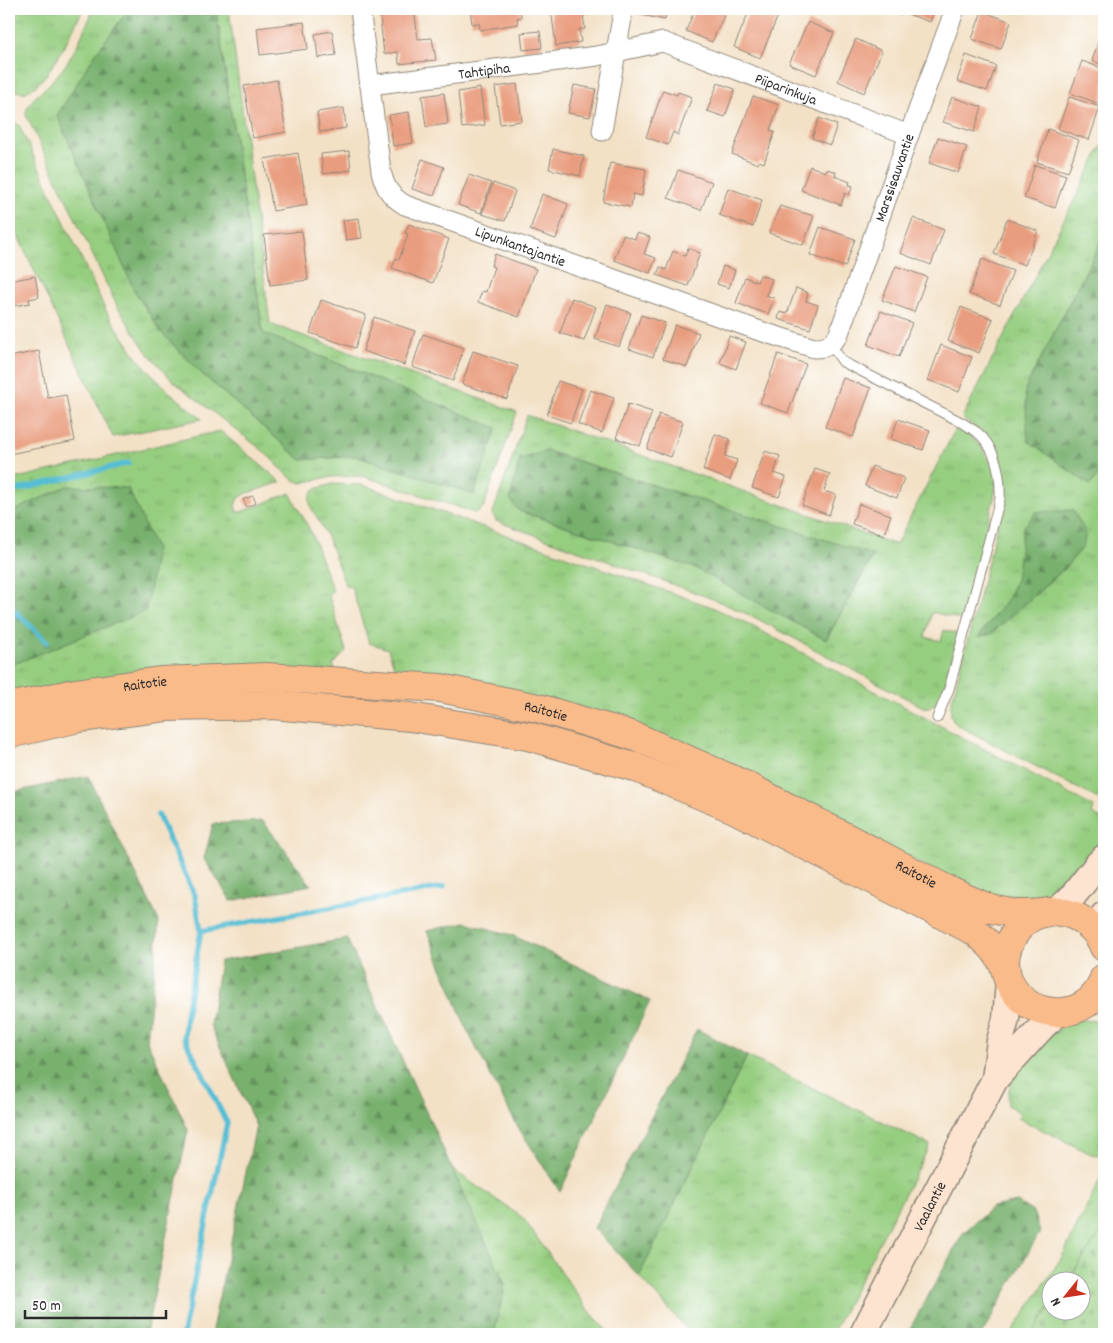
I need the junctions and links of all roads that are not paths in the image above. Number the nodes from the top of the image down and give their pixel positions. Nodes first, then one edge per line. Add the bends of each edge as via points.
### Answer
1 (360, 9) edge
2 (955, 9) edge
3 (622, 18) dead end
4 (663, 42) joint
5 (616, 52) junction
6 (370, 84) junction
7 (602, 131) dead end
8 (909, 135) junction
9 (830, 344) junction
10 (9, 707) edge
11 (937, 718) dead end
12 (9, 734) edge
13 (1104, 858) edge
14 (1051, 912) junction
15 (1103, 933) edge
16 (1008, 976) junction
17 (1104, 978) edge
18 (1081, 1010) edge
19 (995, 1079) junction
20 (863, 1334) edge

1 - 6 street, Lipunkantajantie
2 - 8 street, Marssisauvantie
3 - 5 street
4 - 5 street, Tahtipiha
4 - 8 street, Piiparinkuja
5 - 6 street, Tahtipiha
5 - 7 street
6 - 9 street, Lipunkantajantie via 383,181 394,199 760,331 814,348
8 - 9 street, Marssisauvantie via 838,336
9 - 11 lane via 843,362 977,432 993,454 998,468 1000,499 949,689
10 - 14 main road, Raitotie via 75,693 160,681 266,677 440,688 538,708 634,736 745,785 991,909 1017,914
12 - 16 main road, Raitotie via 79,718 166,707 272,705 410,716 528,736 634,767 734,809 976,932 1000,956
13 - 14 street via 1072,897
14 - 15 main road, Raitotie via 1070,913
14 - 16 main road via 1032,917 1013,935 1005,958
16 - 18 main road, Raitotie via 1015,993 1034,1008 1046,1012
16 - 19 street, Vaalantie via 1006,1019
17 - 18 main road
18 - 19 street, Vaalantie via 1043,1026
19 - 20 street, Vaalantie

